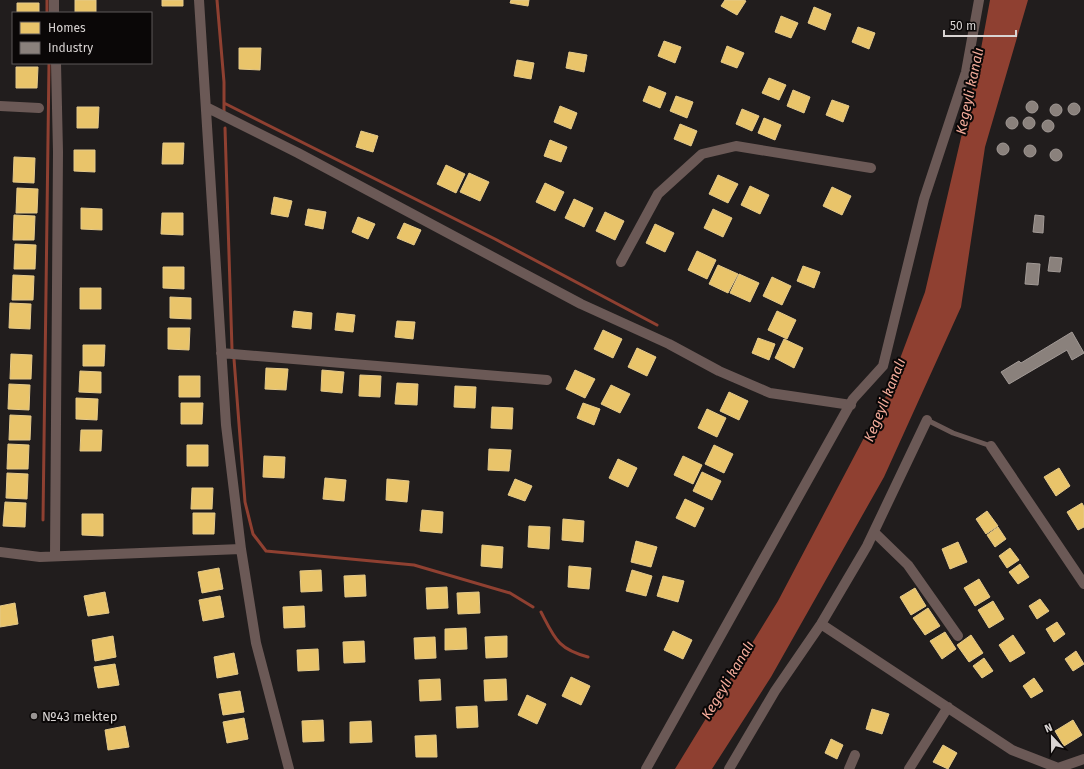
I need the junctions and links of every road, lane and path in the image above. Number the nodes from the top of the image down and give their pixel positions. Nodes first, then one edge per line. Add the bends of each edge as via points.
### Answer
1 (54, 0) edge
2 (199, 0) edge
3 (979, 0) edge
4 (54, 12) edge
5 (56, 64) edge
6 (0, 106) edge
7 (206, 107) junction
8 (40, 108) dead end
9 (871, 168) dead end
10 (621, 262) dead end
11 (221, 353) junction
12 (547, 380) dead end
13 (851, 405) junction
14 (927, 420) joint
15 (991, 446) joint
16 (874, 532) junction
17 (241, 549) junction
18 (0, 552) edge
19 (55, 556) junction
20 (1084, 584) edge
21 (821, 624) junction
22 (958, 636) dead end
23 (948, 707) junction
24 (855, 755) dead end
25 (1084, 759) edge
26 (289, 769) edge
27 (646, 769) edge
28 (729, 769) edge
29 (849, 769) edge
30 (909, 769) edge

1 - 4 street
2 - 7 street
3 - 13 street via 966,72 924,199 883,366
5 - 19 street via 58,160
6 - 8 street
7 - 11 street
7 - 13 street via 298,153 581,304 669,344 719,371 770,393
9 - 10 street via 736,146 702,154 658,194
11 - 12 street
11 - 17 street via 226,425
13 - 27 street
14 - 15 lane
14 - 16 street
15 - 20 street
16 - 21 street
16 - 22 street via 908,565
17 - 19 street
17 - 26 street via 256,643
18 - 19 street via 40,557
21 - 23 street
21 - 28 street via 775,691
23 - 25 street via 1012,750 1058,768
23 - 30 street
24 - 29 street

